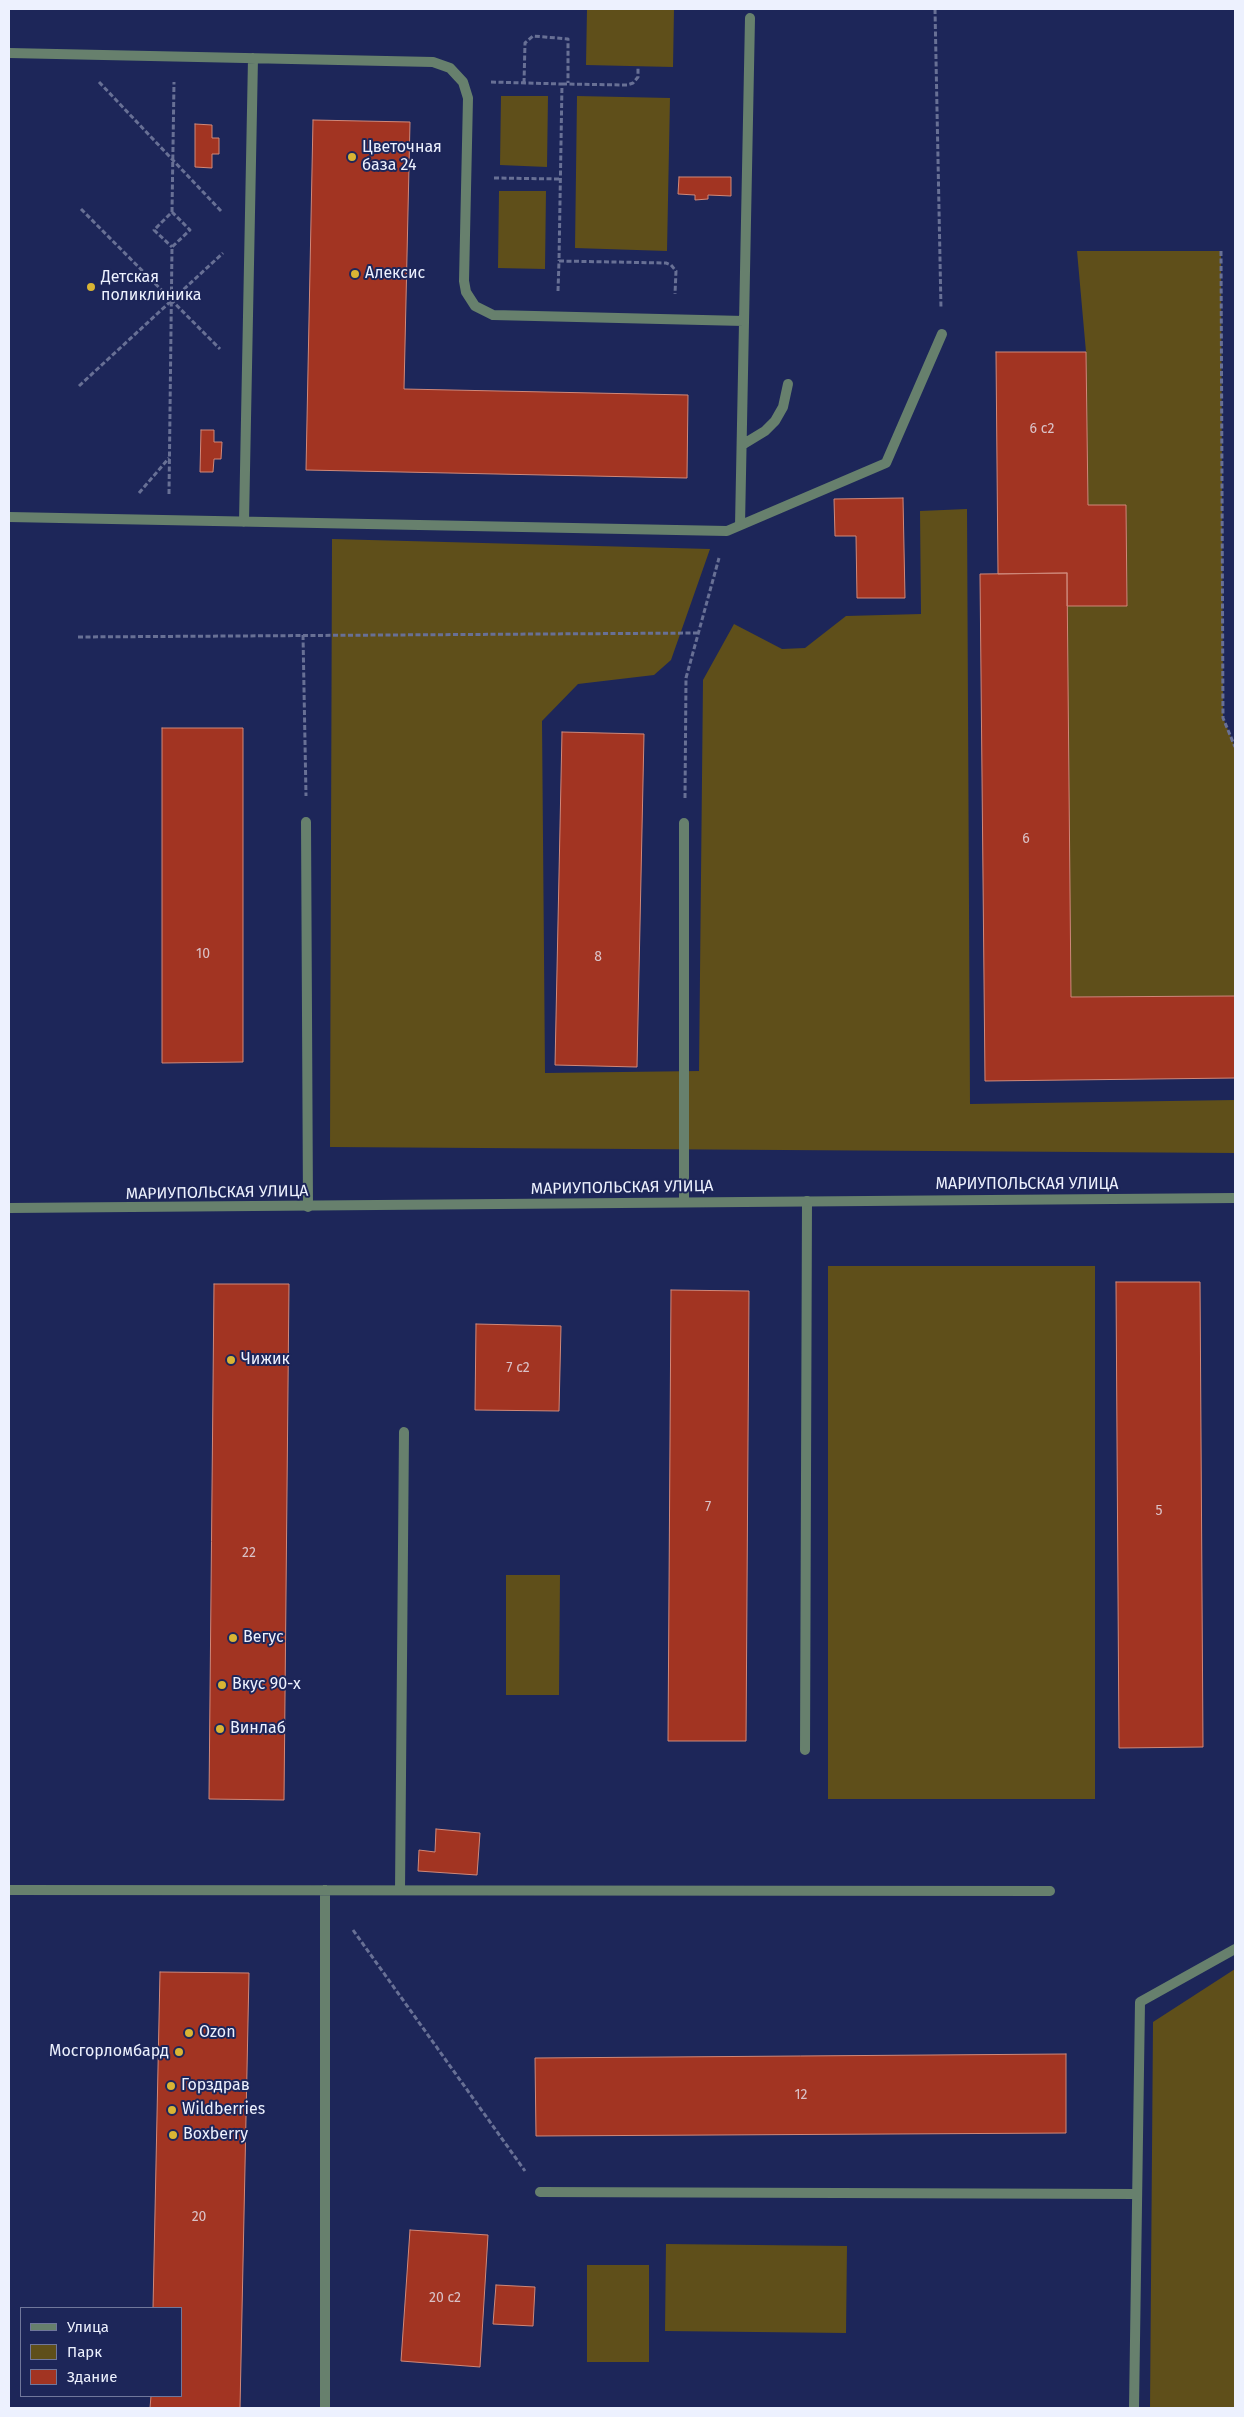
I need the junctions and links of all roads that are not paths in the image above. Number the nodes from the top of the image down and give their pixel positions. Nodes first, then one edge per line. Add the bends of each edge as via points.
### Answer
1 (750, 18) dead end
2 (9, 53) edge
3 (253, 58) junction
4 (744, 321) junction
5 (942, 334) road end
6 (788, 384) dead end
7 (742, 445) junction
8 (9, 517) edge
9 (244, 522) junction
10 (740, 525) junction
11 (306, 822) road end
12 (684, 823) road end
13 (1235, 1198) edge
14 (807, 1201) junction
15 (684, 1202) junction
16 (308, 1207) junction
17 (9, 1208) edge
18 (404, 1432) dead end
19 (805, 1750) dead end
20 (9, 1890) edge
21 (325, 1890) junction
22 (400, 1890) junction
23 (1050, 1891) dead end
24 (1235, 1948) edge
25 (540, 2192) road end
26 (1137, 2194) junction
27 (325, 2408) edge
28 (1134, 2408) edge

1 - 4 street
2 - 3 street
3 - 4 street via 433,62 450,68 463,82 468,98 464,281 470,300 484,311 493,315
3 - 9 street via 246,238
4 - 7 street
5 - 10 street via 886,463
6 - 7 street via 783,406 775,421
7 - 10 street
8 - 9 street
9 - 10 street via 727,531
11 - 16 street
12 - 15 street
13 - 14 street, МАРИУПОЛЬСКАЯ УЛИЦА
14 - 15 street, МАРИУПОЛЬСКАЯ УЛИЦА
14 - 19 street
15 - 16 street, МАРИУПОЛЬСКАЯ УЛИЦА
16 - 17 street, МАРИУПОЛЬСКАЯ УЛИЦА
18 - 22 street
20 - 21 street
21 - 22 street
21 - 27 street
22 - 23 street
24 - 26 street via 1140,2002
25 - 26 street
26 - 28 street

